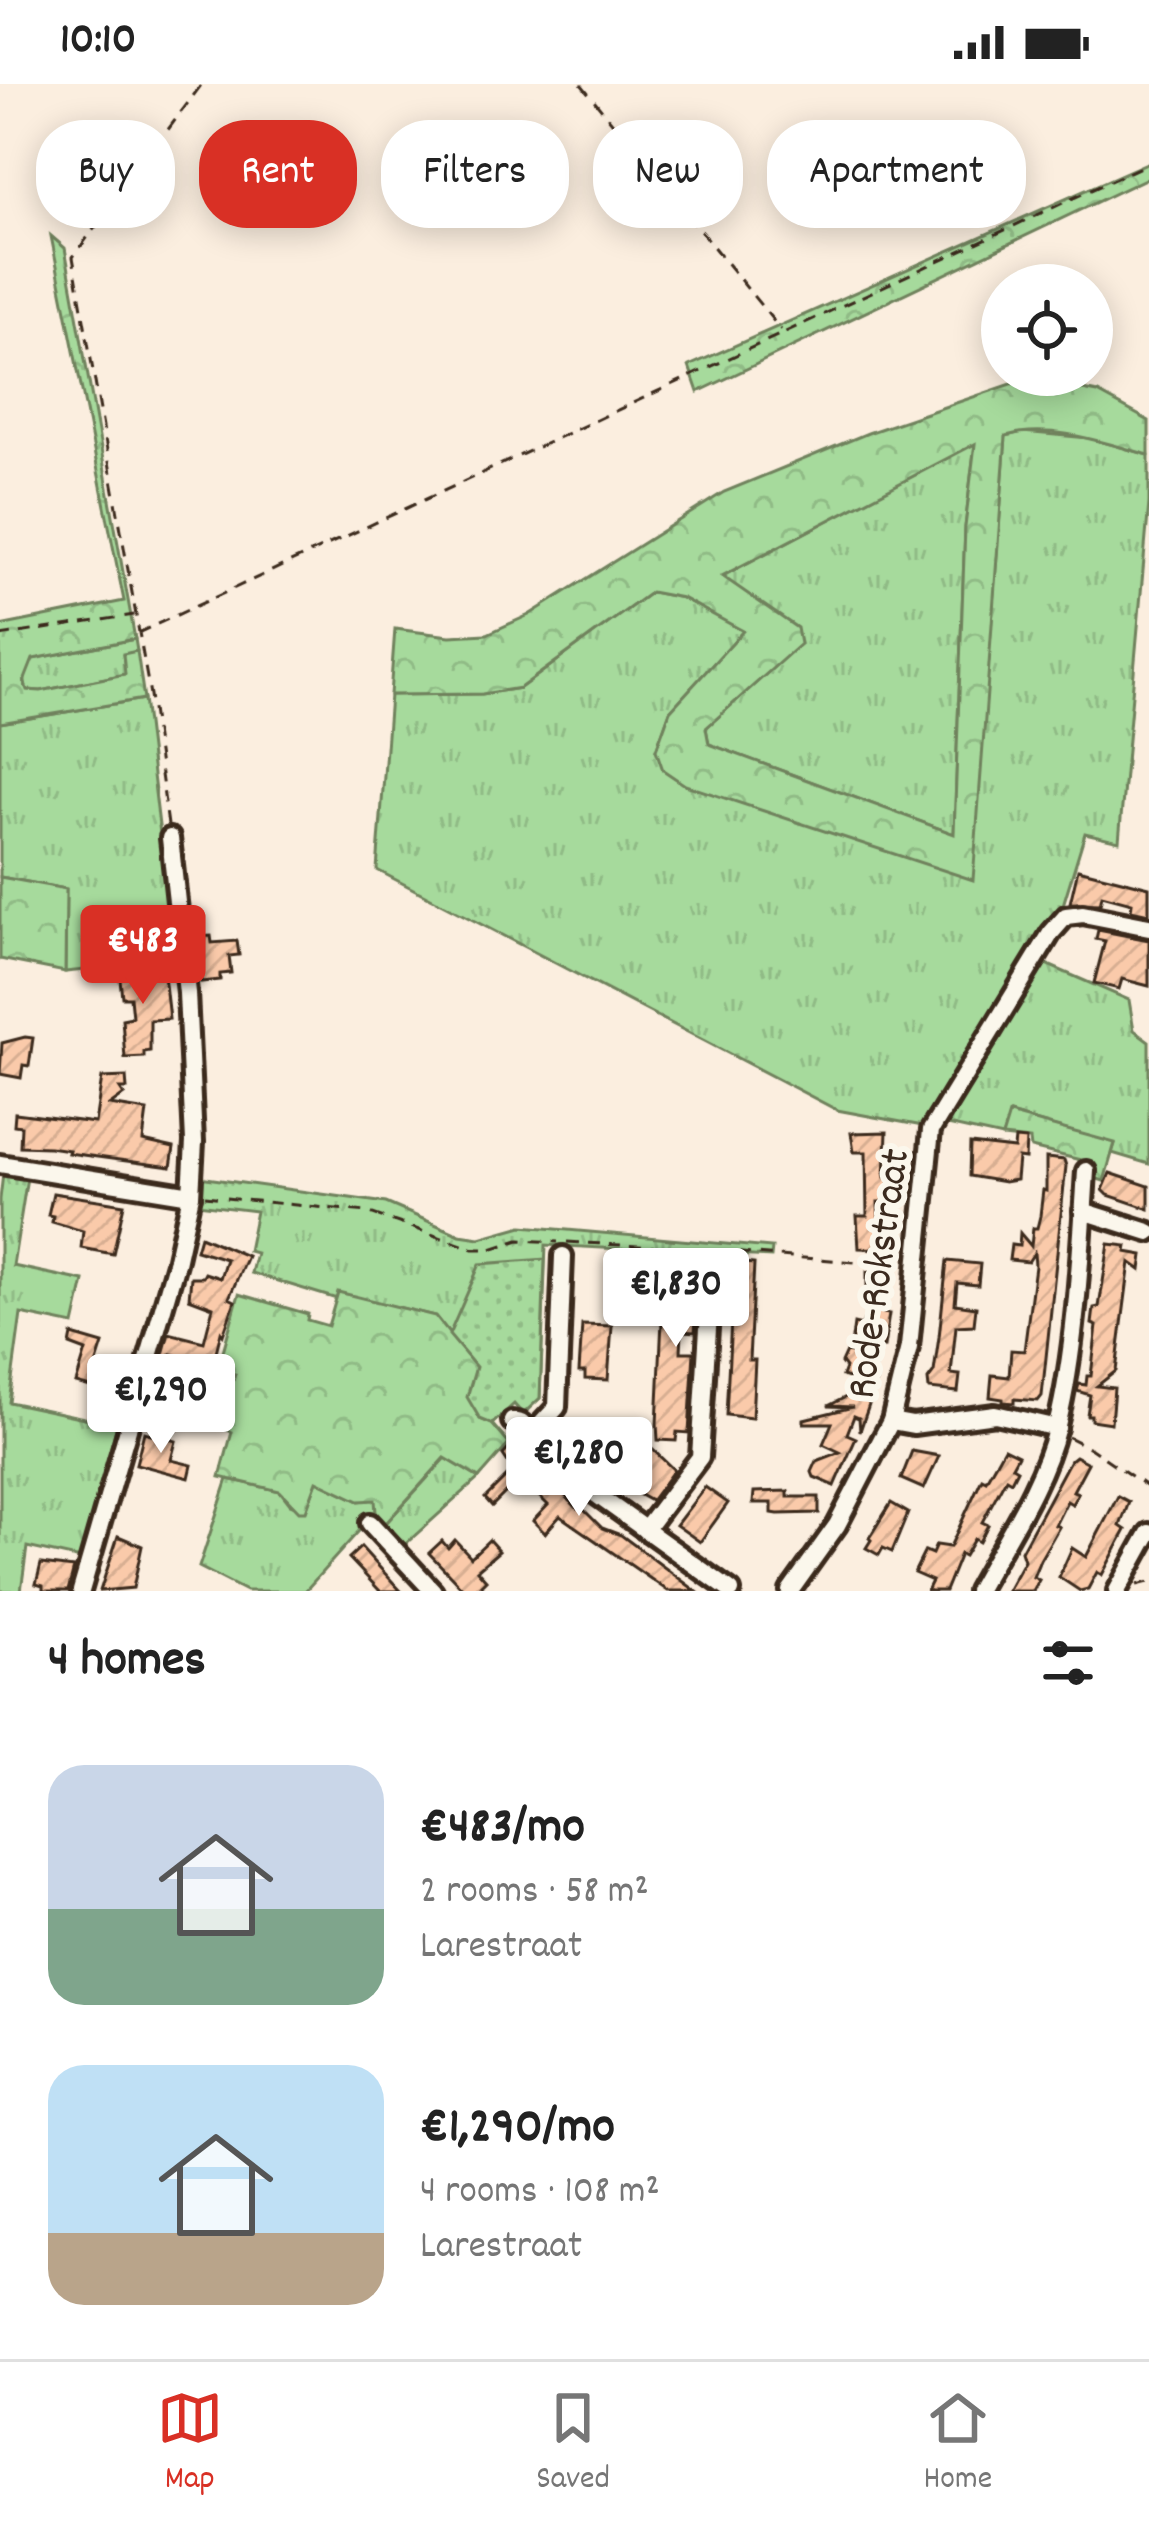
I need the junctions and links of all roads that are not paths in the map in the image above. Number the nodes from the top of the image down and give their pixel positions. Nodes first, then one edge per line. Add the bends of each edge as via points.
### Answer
1 (170, 838) road end
2 (1149, 927) edge
3 (0, 1164) edge
4 (1087, 1171) dead end
5 (191, 1195) junction
6 (1084, 1211) junction
7 (1149, 1232) edge
8 (563, 1256) dead end
9 (712, 1264) dead end
10 (512, 1420) dead end
11 (891, 1421) junction
12 (1056, 1430) junction
13 (532, 1433) junction
14 (370, 1522) dead end
15 (646, 1530) junction
16 (1148, 1541) edge
17 (81, 1591) edge
18 (433, 1591) edge
19 (731, 1591) edge
20 (790, 1591) edge
21 (977, 1591) edge
22 (1117, 1591) edge

1 - 5 street via 187,993
2 - 11 street, Rode-Rokstraat via 1066,916 931,1130 909,1347
3 - 5 street
4 - 6 street
5 - 17 street
6 - 7 street
6 - 12 street
8 - 13 street via 557,1407
9 - 15 street via 700,1457
10 - 13 street
11 - 12 street via 995,1414
11 - 20 street, Rode-Rokstraat via 837,1525
12 - 21 street
13 - 15 street
14 - 18 street
15 - 19 street
16 - 22 street

